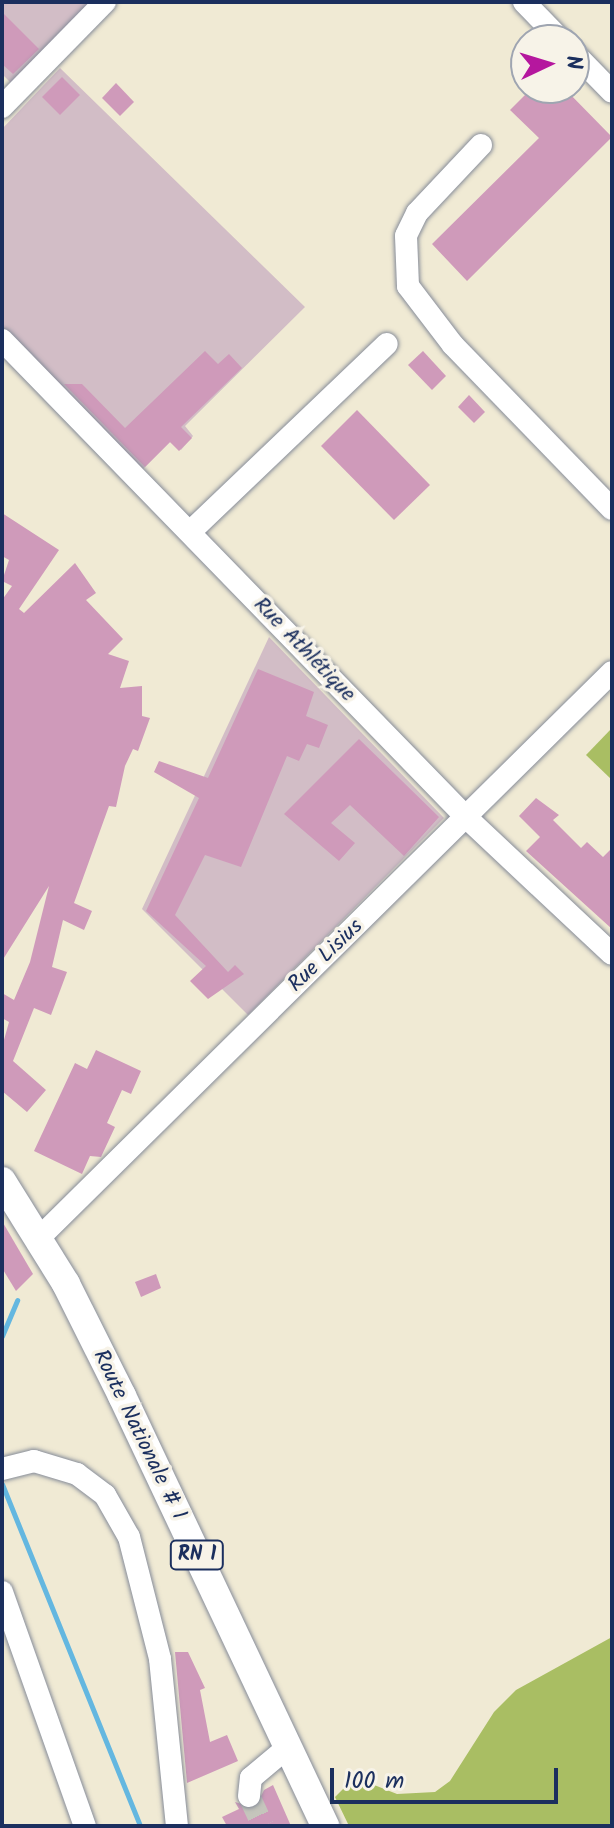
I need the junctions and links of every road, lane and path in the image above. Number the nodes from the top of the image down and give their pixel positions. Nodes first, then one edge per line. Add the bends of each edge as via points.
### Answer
1 (105, 2) edge
2 (524, 2) edge
3 (545, 24) edge
4 (590, 69) edge
5 (612, 92) edge
6 (2, 107) edge
7 (481, 145) dead end
8 (2, 340) edge
9 (387, 344) dead end
10 (612, 509) edge
11 (190, 532) junction
12 (612, 672) edge
13 (468, 819) junction
14 (612, 954) edge
15 (2, 1181) edge
16 (40, 1241) junction
17 (7, 1467) edge
18 (2, 1592) edge
19 (288, 1747) junction
20 (249, 1796) dead end
21 (85, 1826) edge
22 (177, 1826) edge
23 (325, 1826) edge

1 - 6 street
2 - 3 street
4 - 5 street
7 - 10 street via 417,213 406,236 408,286 453,345
8 - 11 street, Rue Athlétique
9 - 11 street
11 - 13 street, Rue Athlétique
12 - 13 street, Rue Lisius
13 - 14 street, Rue Athlétique
13 - 16 street, Rue Lisius
15 - 16 main road, Route Nationale # 1 / RN 1
16 - 19 main road, Route Nationale # 1 / RN 1 via 66,1284
17 - 22 street via 34,1461 77,1474 105,1495 129,1537 160,1659
18 - 21 street
19 - 20 street via 251,1778
19 - 23 main road, Route Nationale # 1 / RN 1

